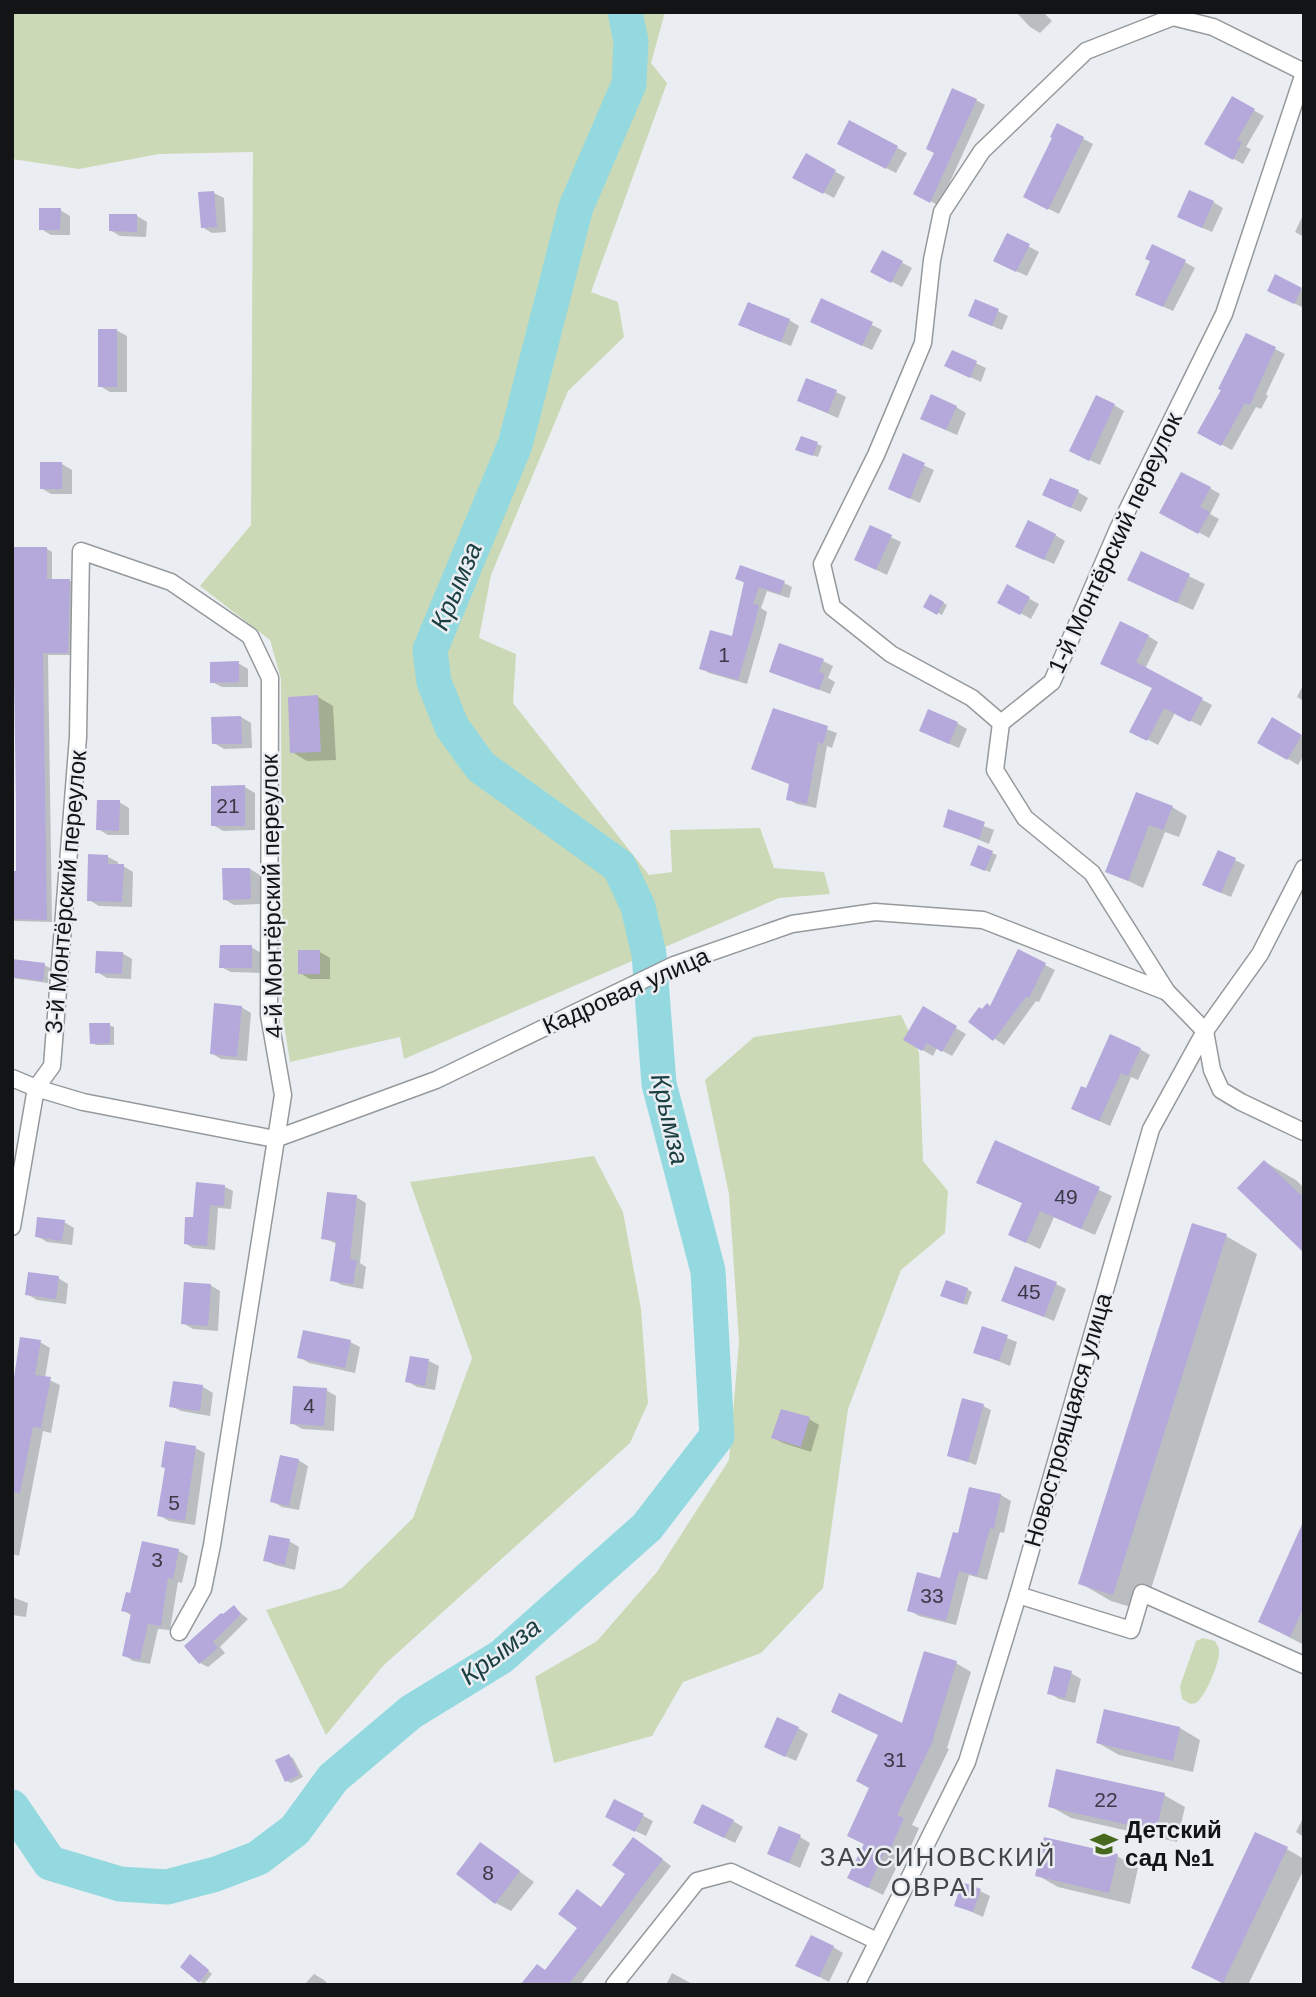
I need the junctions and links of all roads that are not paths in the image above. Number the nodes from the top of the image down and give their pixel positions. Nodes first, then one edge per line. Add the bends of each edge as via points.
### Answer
1 (1304, 73) edge
2 (82, 551) joint
3 (1001, 723) junction
4 (1304, 869) edge
5 (1167, 992) junction
6 (1205, 1031) junction
7 (12, 1078) edge
8 (36, 1088) junction
9 (1304, 1132) edge
10 (275, 1139) junction
11 (12, 1227) edge
12 (1018, 1595) junction
13 (179, 1632) dead end
14 (1304, 1665) edge
15 (877, 1941) junction
16 (614, 1985) edge
17 (856, 1985) edge

1 - 3 street, 1-й Монтёрский переулок via 1224,314 1118,529 1052,682
1 - 3 street via 1213,27 1173,17 1086,51 982,150 942,212 923,343 876,455 821,564 832,607 891,654 972,698
2 - 8 street, 3-й Монтёрский переулок via 78,737 52,1066
2 - 10 street, 4-й Монтёрский переулок via 171,582 250,636 270,678 269,1015 283,1095
3 - 5 street via 995,771 1025,818 1092,873
4 - 6 street, Новостроящаяся улица via 1260,954
5 - 6 street, Кадровая улица
5 - 10 street, Кадровая улица via 983,920 875,912 792,924 674,965 436,1080
6 - 9 street via 1221,1090
6 - 12 street, Новостроящаяся улица via 1151,1129
7 - 8 street
8 - 10 street via 83,1102
8 - 11 street, 3-й Монтёрский переулок
10 - 13 street, 4-й Монтёрский переулок via 210,1556 203,1589
12 - 14 street via 1131,1630 1142,1593
12 - 15 street, Новостроящаяся улица via 967,1762
15 - 16 street via 731,1872 697,1881
15 - 17 street, Новостроящаяся улица

